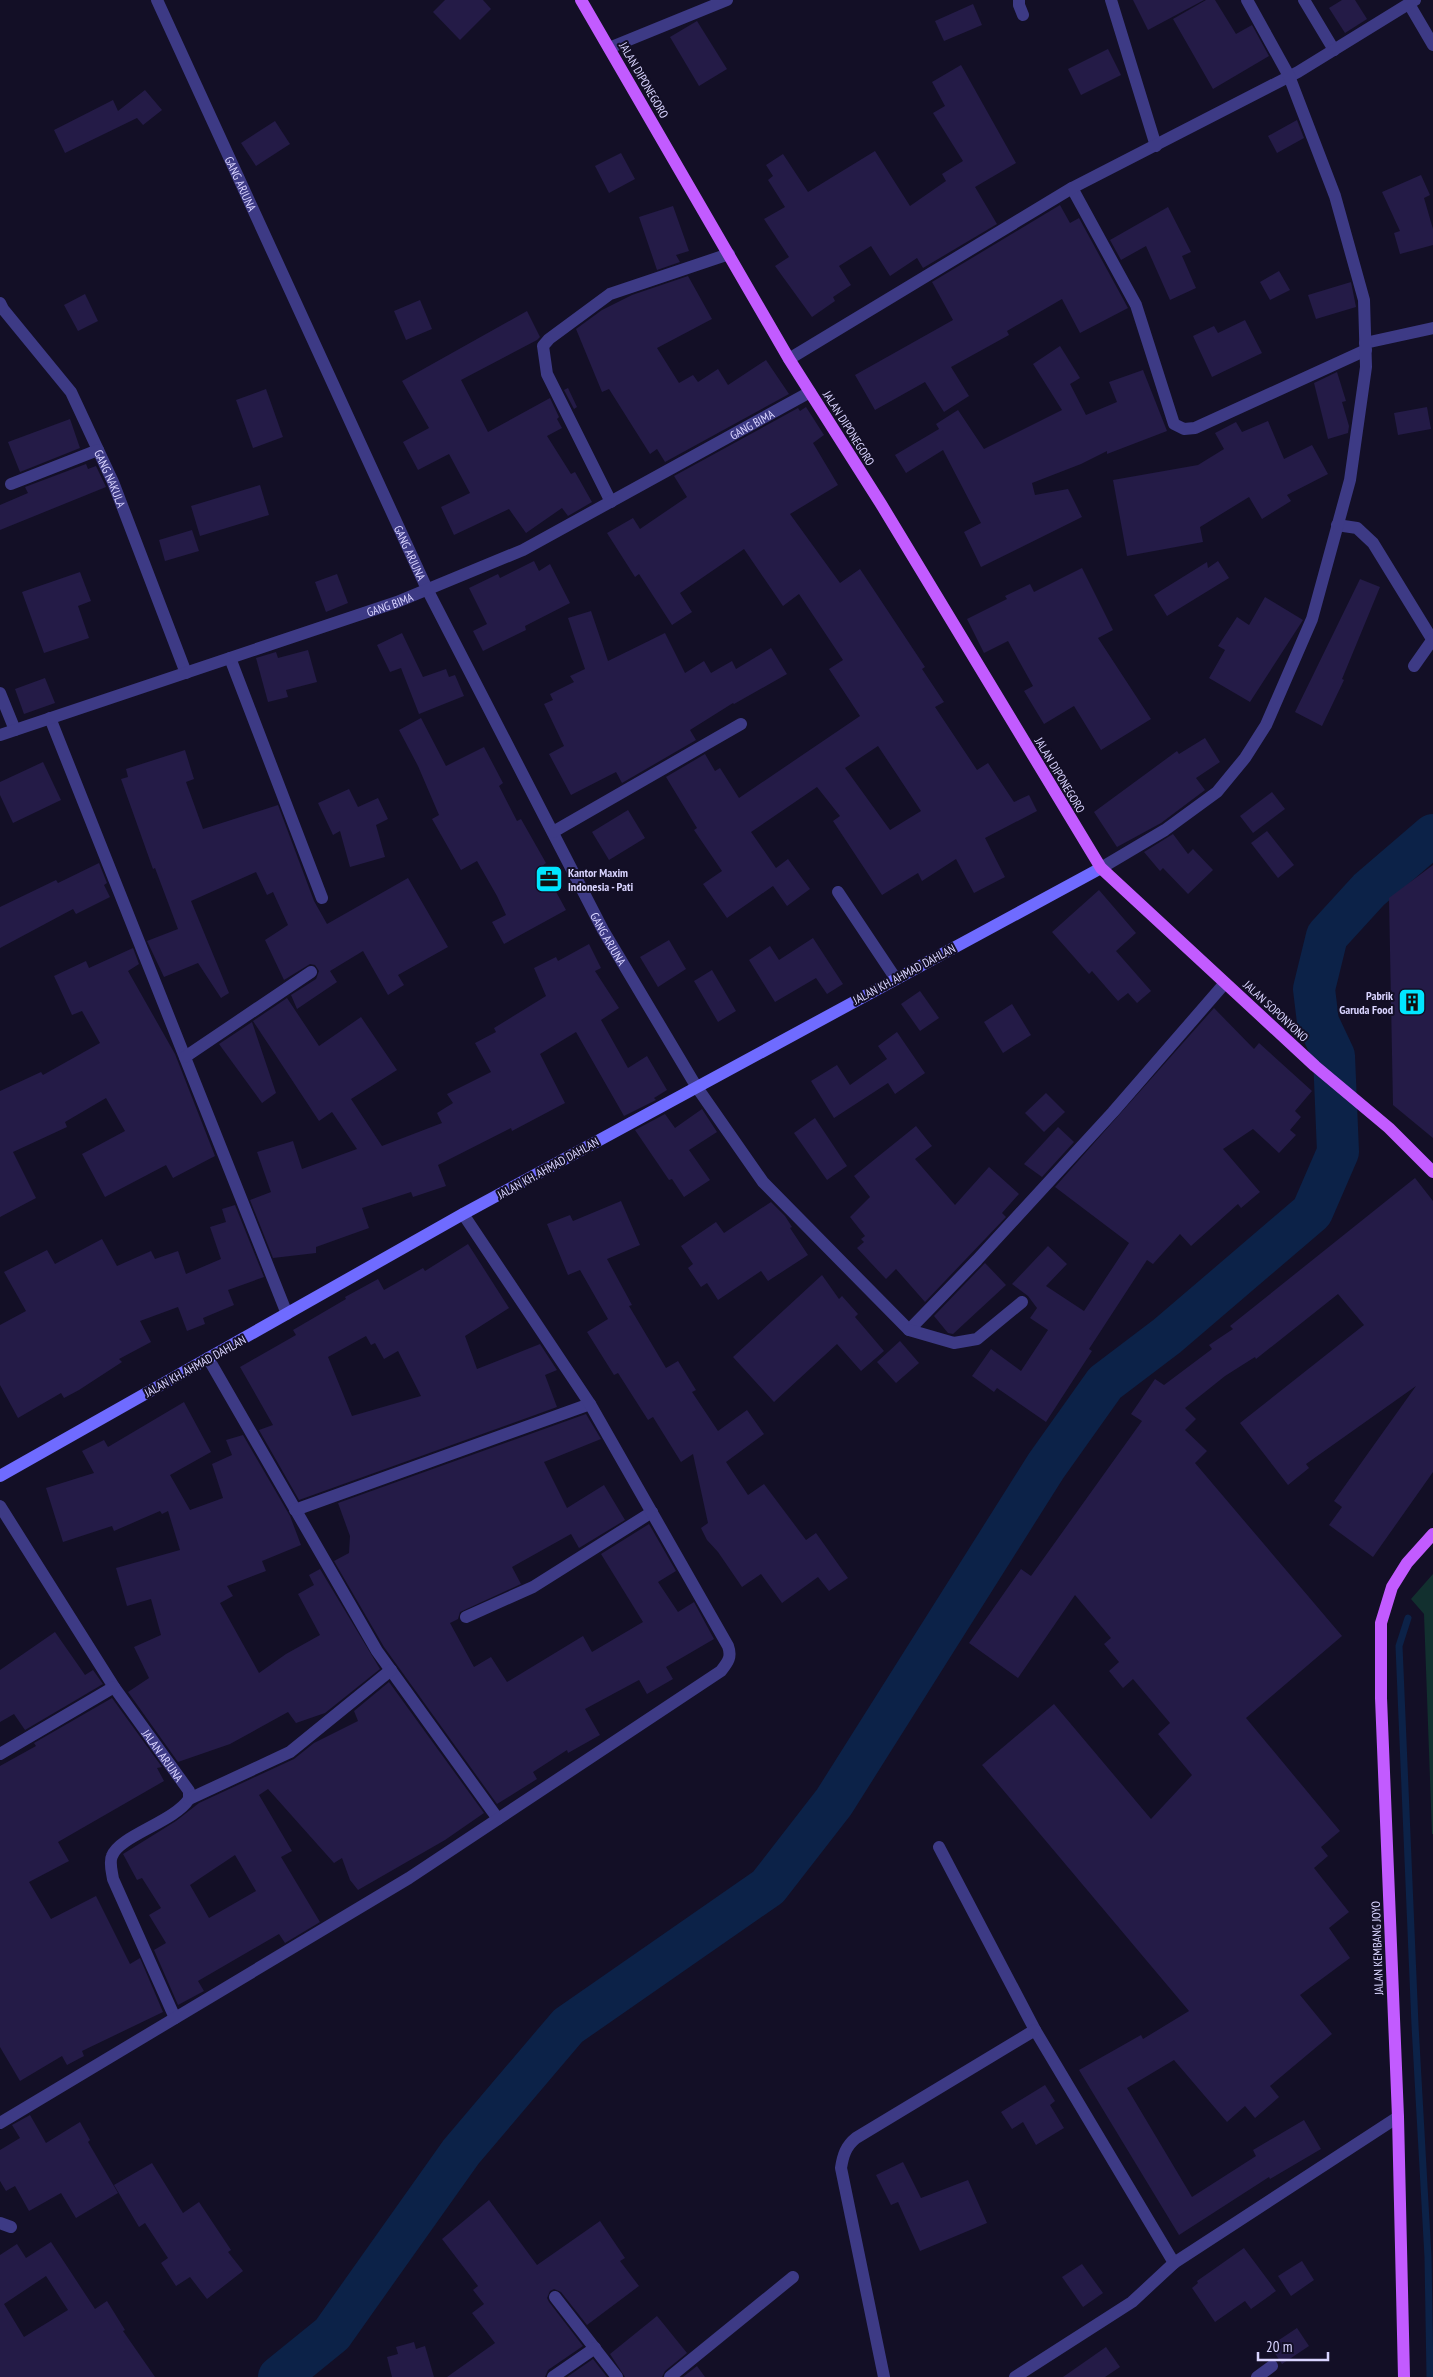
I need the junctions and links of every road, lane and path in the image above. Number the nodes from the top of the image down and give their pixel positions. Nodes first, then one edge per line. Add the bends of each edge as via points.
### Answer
1 (157, 0) edge
2 (581, 0) edge
3 (726, 0) edge
4 (1019, 0) edge
5 (1112, 0) edge
6 (1247, 0) edge
7 (1304, 0) edge
8 (1412, 2) edge
9 (1023, 15) dead end
10 (1433, 45) edge
11 (609, 48) junction
12 (1334, 50) junction
13 (1290, 76) junction
14 (1156, 146) junction
15 (1072, 188) junction
16 (729, 254) junction
17 (0, 302) edge
18 (1433, 328) edge
19 (1365, 347) junction
20 (789, 359) junction
21 (810, 392) junction
22 (98, 450) junction
23 (11, 484) dead end
24 (611, 502) junction
25 (1337, 524) junction
26 (427, 589) junction
27 (1433, 639) edge
28 (230, 658) junction
29 (1414, 666) dead end
30 (186, 673) junction
31 (0, 693) edge
32 (50, 718) junction
33 (741, 724) dead end
34 (15, 730) junction
35 (0, 735) edge
36 (553, 832) junction
37 (1101, 868) junction
38 (838, 892) dead end
39 (322, 898) dead end
40 (311, 972) dead end
41 (896, 979) junction
42 (1225, 983) junction
43 (185, 1057) junction
44 (696, 1086) junction
45 (1433, 1172) edge
46 (463, 1214) junction
47 (1022, 1302) dead end
48 (287, 1314) junction
49 (909, 1330) junction
50 (208, 1358) junction
51 (590, 1404) junction
52 (0, 1476) edge
53 (0, 1506) edge
54 (295, 1510) junction
55 (652, 1512) junction
56 (1433, 1534) edge
57 (466, 1617) dead end
58 (391, 1670) junction
59 (114, 1687) junction
60 (0, 1754) edge
61 (189, 1800) junction
62 (498, 1819) junction
63 (939, 1847) dead end
64 (175, 2018) junction
65 (1036, 2030) junction
66 (1398, 2117) junction
67 (0, 2124) edge
68 (1174, 2264) junction
69 (793, 2276) dead end
70 (555, 2297) dead end
71 (595, 2348) junction
72 (1272, 2366) dead end
73 (552, 2377) edge
74 (617, 2377) edge
75 (670, 2377) edge
76 (884, 2377) edge
77 (1015, 2377) edge
78 (1257, 2377) edge
79 (1404, 2377) edge

1 - 26 street, GANG ARJUNA
2 - 11 main road, JALAN DIPONEGORO
3 - 11 street
4 - 9 street
5 - 14 street
6 - 13 street
7 - 12 street
8 - 10 street
8 - 12 street
11 - 16 main road, JALAN DIPONEGORO
12 - 13 street
13 - 14 street
13 - 19 street via 1335,196 1364,300
14 - 15 street
15 - 19 street via 1136,305 1174,424 1184,429 1195,428
15 - 20 street
16 - 20 main road, JALAN DIPONEGORO
16 - 24 street via 610,294 543,346 547,374
17 - 22 street, GANG NAKULA via 71,392
18 - 19 street
19 - 25 street via 1366,367 1350,480
20 - 21 main road, JALAN DIPONEGORO
21 - 24 street, GANG BIMA
21 - 37 main road, JALAN DIPONEGORO
22 - 23 street
22 - 30 street, GANG NAKULA
24 - 26 street, GANG BIMA via 522,550
25 - 27 street via 1357,528 1373,543
25 - 37 street via 1312,620 1266,725 1245,758 1216,792 1164,830
26 - 28 street, GANG BIMA
26 - 36 street, GANG ARJUNA
27 - 29 street
28 - 30 street, GANG BIMA
28 - 39 street
30 - 32 street, GANG BIMA
31 - 34 street
32 - 34 street, GANG BIMA
32 - 43 street
33 - 36 street
34 - 35 street, GANG BIMA
36 - 44 street, GANG ARJUNA via 604,930
37 - 41 street, JALAN KH. AHMAD DAHLAN
37 - 42 main road, JALAN SOPONYONO
38 - 41 street
40 - 43 street
41 - 44 street, JALAN KH. AHMAD DAHLAN
42 - 45 main road, JALAN SOPONYONO via 1315,1066 1389,1128
42 - 49 street via 1107,1120
43 - 48 street
44 - 46 street, JALAN KH. AHMAD DAHLAN
44 - 49 street, GANG ARJUNA via 763,1182
46 - 48 street, JALAN KH. AHMAD DAHLAN
46 - 51 street
47 - 49 street via 977,1339 954,1343
48 - 50 street, JALAN KH. AHMAD DAHLAN
50 - 52 street, JALAN KH. AHMAD DAHLAN
50 - 54 street
51 - 54 street
51 - 55 street
53 - 59 street, JALAN ARJUNA
54 - 58 street
55 - 57 street via 533,1587
55 - 62 street via 728,1646 731,1653 728,1662 721,1671
56 - 66 main road, JALAN KEMBANG JOYO via 1407,1563 1392,1587 1381,1623 1381,1698
58 - 61 street via 290,1752
58 - 62 street
59 - 60 street
59 - 61 street, JALAN ARJUNA via 189,1791
61 - 64 street via 176,1814 118,1846 111,1857 114,1879
62 - 64 street via 409,1878
63 - 65 street
64 - 67 street
65 - 68 street
65 - 76 street via 856,2138 844,2153 841,2168
66 - 68 street
66 - 79 main road, JALAN KEMBANG JOYO
68 - 77 street via 1132,2302
69 - 75 street
70 - 71 street
71 - 73 street
71 - 74 street
72 - 78 street

